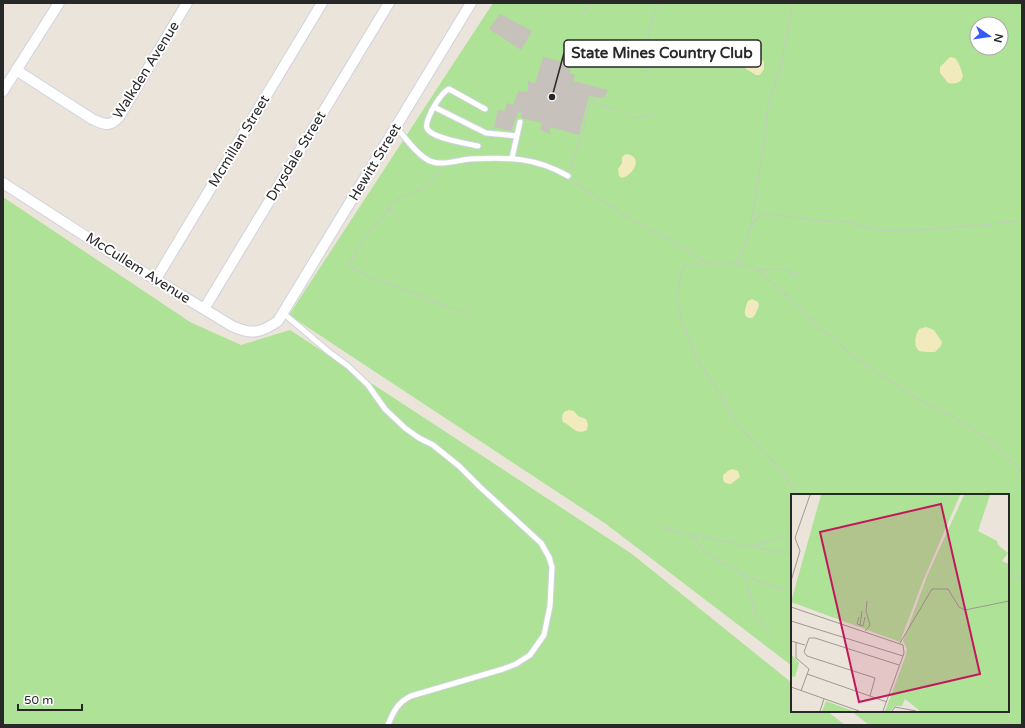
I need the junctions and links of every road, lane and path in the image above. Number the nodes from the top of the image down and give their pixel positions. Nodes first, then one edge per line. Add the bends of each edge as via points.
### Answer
1 (59, 3) edge
2 (187, 3) edge
3 (322, 3) edge
4 (389, 3) edge
5 (471, 3) edge
6 (591, 3) edge
7 (658, 3) edge
8 (793, 3) edge
9 (581, 14) dead end
10 (16, 70) junction
11 (647, 73) dead end
12 (3, 91) edge
13 (434, 107) junction
14 (485, 109) dead end
15 (656, 114) dead end
16 (520, 122) dead end
17 (396, 127) junction
18 (516, 136) junction
19 (478, 146) dead end
20 (512, 158) junction
21 (450, 162) junction
22 (568, 176) junction
23 (3, 183) edge
24 (389, 208) junction
25 (397, 218) dead end
26 (1022, 220) edge
27 (751, 226) junction
28 (706, 263) junction
29 (734, 264) junction
30 (758, 270) junction
31 (797, 275) dead end
32 (156, 278) junction
33 (204, 310) junction
34 (469, 315) dead end
35 (281, 317) junction
36 (1022, 472) edge
37 (797, 494) edge
38 (660, 526) dead end
39 (791, 532) edge
40 (692, 536) junction
41 (753, 546) junction
42 (791, 554) edge
43 (1009, 571) edge
44 (743, 574) junction
45 (1022, 580) edge
46 (791, 591) edge
47 (773, 630) dead end
48 (388, 725) edge
49 (1002, 725) edge
50 (1009, 725) edge

1 - 10 street
2 - 10 street, Walkden Avenue via 114,123 106,125 92,119
3 - 32 street, Mcmillan Street
4 - 33 street, Drysdale Street
5 - 17 street, Hewitt Street
6 - 9 path
7 - 11 path via 652,16
8 - 27 path via 781,67 768,105
10 - 12 street
13 - 14 lane via 449,89
13 - 18 lane via 486,133
13 - 19 lane via 427,122 430,133
15 - 22 path via 636,118 590,102
16 - 18 lane
17 - 21 lane via 429,161
17 - 35 street, Hewitt Street
18 - 20 lane
20 - 21 lane
20 - 22 lane via 555,168
21 - 24 path via 422,188 390,203
22 - 28 path via 571,181 637,223 686,249
23 - 32 street, McCullem Avenue via 110,252
24 - 25 path
24 - 34 path via 359,246 348,265 371,278
26 - 27 path via 909,231 880,230 847,222 765,213
27 - 29 path via 740,257
28 - 29 path
28 - 37 path via 685,264 682,269 677,296 682,323 695,355 739,426 771,459
29 - 30 path
30 - 31 path via 781,269
30 - 36 path via 857,359 918,399 966,424 992,442
32 - 33 street, McCullem Avenue
33 - 35 street, McCullem Avenue via 232,326 250,332 268,328
35 - 48 lane via 356,373 385,409 405,428 459,466 541,543 552,566 548,621 544,635 530,655 503,669 411,696 397,706
38 - 40 path
39 - 41 path
40 - 41 path
40 - 44 path via 714,558
41 - 42 path
43 - 45 path
44 - 46 path via 759,582
44 - 47 path via 756,614 763,624
49 - 50 path via 1010,721

